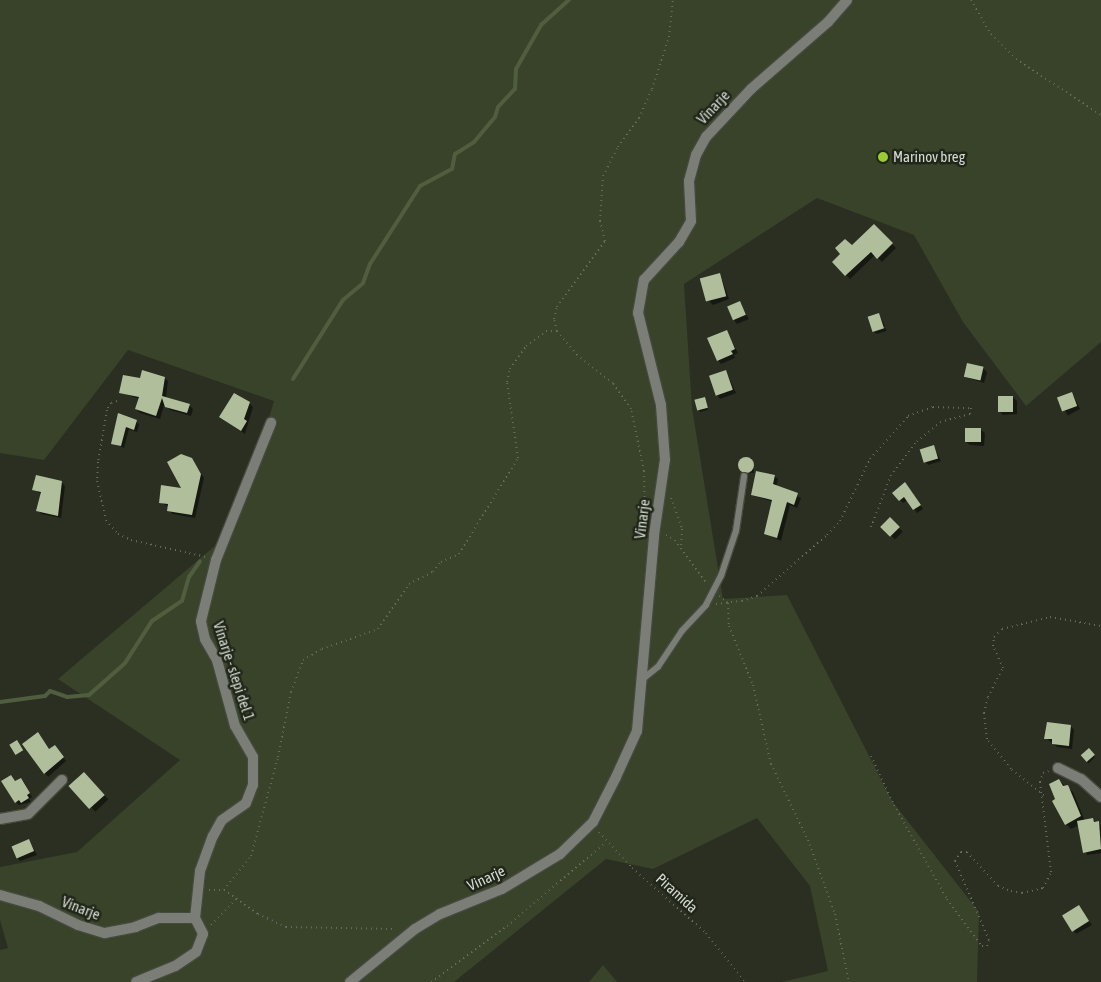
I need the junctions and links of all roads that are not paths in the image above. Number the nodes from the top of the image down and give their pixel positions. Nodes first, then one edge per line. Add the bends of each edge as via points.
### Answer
1 (847, 0) edge
2 (271, 423) dead end
3 (744, 477) dead end
4 (643, 680) junction
5 (1058, 768) road end
6 (62, 780) dead end
7 (1101, 797) edge
8 (0, 819) edge
9 (0, 896) edge
10 (195, 918) junction
11 (136, 982) edge
12 (350, 982) edge

1 - 4 street, Vinarje via 828,22 751,89 706,137 696,155 689,181 691,221 679,242 644,280 638,312 661,405 665,460 654,535
2 - 10 street, Vinarje - slepi del 1 via 216,560 201,621 205,639 217,660 234,726 253,757 253,785 246,803 222,820 213,836 197,889
3 - 4 lane via 730,554 714,591 658,668
4 - 12 street, Vinarje via 637,731 592,822 560,854 502,889 440,914 415,929
5 - 7 street via 1081,779
6 - 8 street via 28,814
9 - 10 street, Vinarje via 39,906 78,925 105,932 135,928 159,918
10 - 11 street via 203,934 196,952 176,966

